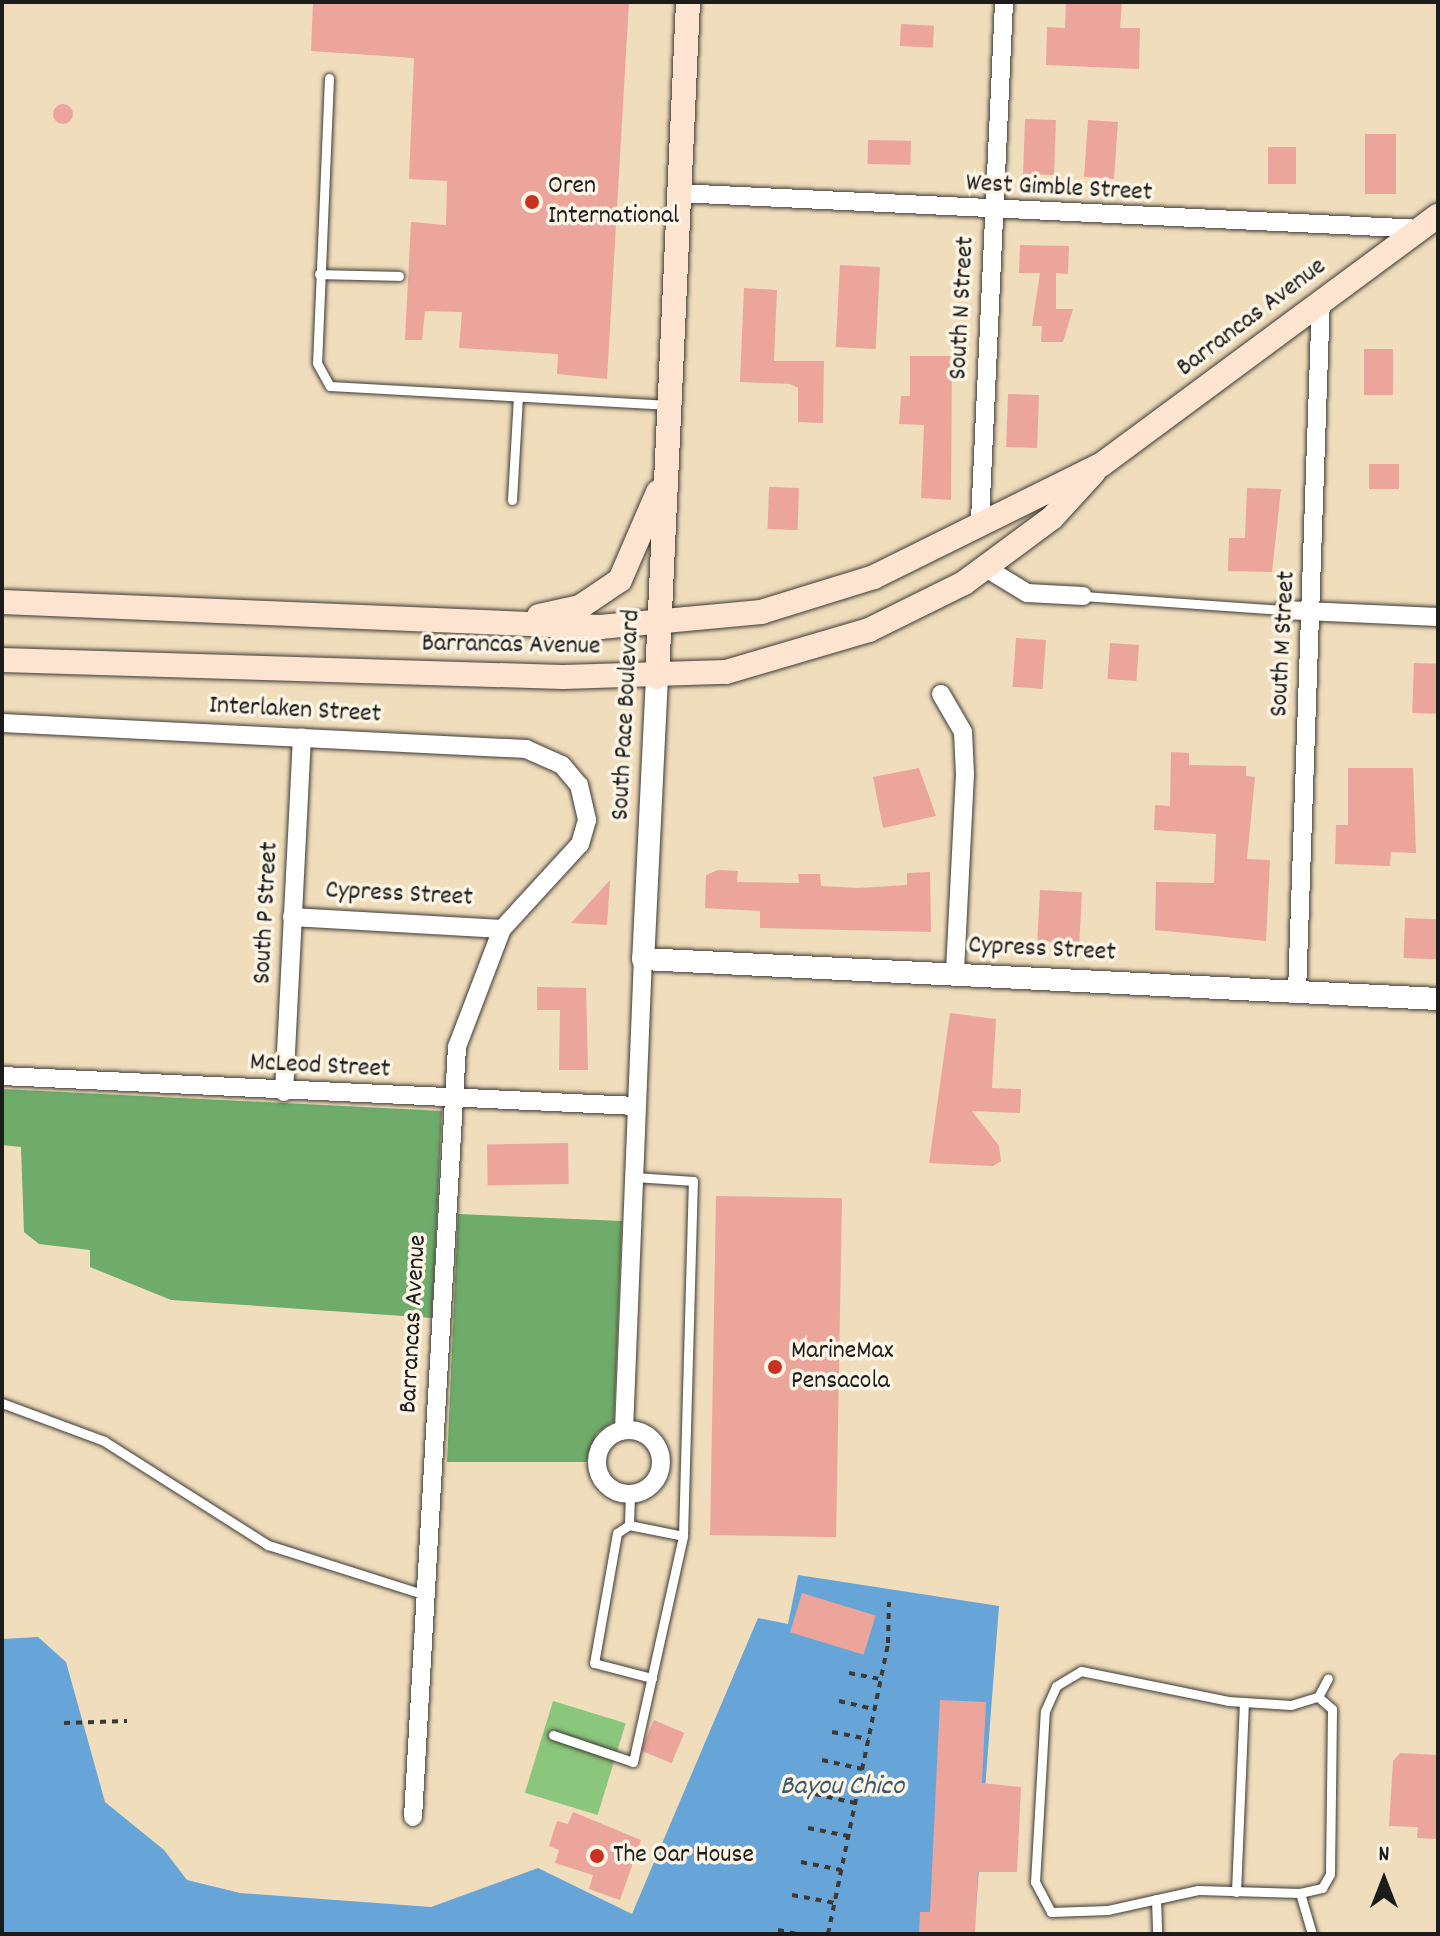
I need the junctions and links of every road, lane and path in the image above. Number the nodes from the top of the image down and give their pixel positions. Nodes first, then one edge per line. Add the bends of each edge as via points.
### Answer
1 (688, 2) edge
2 (1004, 2) edge
3 (329, 78) dead end
4 (678, 193) junction
5 (994, 212) junction
6 (1432, 225) edge
7 (319, 274) junction
8 (399, 276) dead end
9 (1321, 299) junction
10 (518, 397) junction
11 (669, 405) junction
12 (1101, 465) junction
13 (666, 471) junction
14 (512, 500) dead end
15 (980, 521) junction
16 (986, 568) junction
17 (1083, 596) joint
18 (2, 602) edge
19 (1283, 610) joint
20 (1311, 611) junction
21 (1438, 617) edge
22 (494, 625) junction
23 (659, 626) junction
24 (2, 660) edge
25 (657, 677) junction
26 (941, 694) dead end
27 (2, 723) edge
28 (302, 737) junction
29 (575, 779) joint
30 (292, 917) junction
31 (502, 929) junction
32 (643, 959) junction
33 (955, 973) junction
34 (1297, 992) junction
35 (1438, 999) edge
36 (2, 1076) edge
37 (284, 1092) junction
38 (453, 1099) junction
39 (636, 1106) junction
40 (635, 1177) junction
41 (2, 1403) edge
42 (624, 1430) junction
43 (630, 1495) junction
44 (629, 1525) junction
45 (683, 1536) junction
46 (428, 1595) junction
47 (889, 1602) dead end
48 (849, 1673) dead end
49 (652, 1678) junction
50 (1328, 1678) dead end
51 (880, 1679) junction
52 (1318, 1697) junction
53 (839, 1701) dead end
54 (1244, 1702) junction
55 (874, 1709) junction
56 (127, 1721) dead end
57 (64, 1723) dead end
58 (832, 1732) dead end
59 (553, 1735) dead end
60 (868, 1739) junction
61 (822, 1760) dead end
62 (862, 1769) junction
63 (815, 1794) dead end
64 (855, 1803) junction
65 (413, 1817) dead end
66 (808, 1828) dead end
67 (848, 1836) junction
68 (801, 1862) dead end
69 (841, 1870) junction
70 (1236, 1892) junction
71 (1300, 1893) junction
72 (792, 1895) dead end
73 (1156, 1899) junction
74 (835, 1903) junction
75 (778, 1930) dead end
76 (797, 1934) edge
77 (828, 1934) edge
78 (1157, 1934) edge
79 (1312, 1934) edge

1 - 4 main road, South Pace Boulevard
2 - 5 street, South N Street
3 - 7 lane
4 - 5 street, West Gimble Street
4 - 11 main road, South Pace Boulevard
5 - 6 street, West Gimble Street
5 - 15 street, South N Street
6 - 9 main road, Barrancas Avenue
7 - 8 lane
7 - 10 lane via 317,363 330,386
9 - 12 main road, Barrancas Avenue
9 - 20 street, South M Street
10 - 11 lane
10 - 14 lane
11 - 13 main road, South Pace Boulevard
12 - 15 main road, Barrancas Avenue
12 - 16 main road, Barrancas Avenue via 1052,518
13 - 22 main road via 620,580 580,607
13 - 23 main road, South Pace Boulevard
15 - 23 main road, Barrancas Avenue via 874,577 822,595
16 - 17 street via 1027,593
16 - 25 main road, Barrancas Avenue via 920,606 809,651 726,672
17 - 19 lane
18 - 22 main road, Barrancas Avenue
19 - 20 street
20 - 21 street
20 - 34 street, South M Street
22 - 23 main road, Barrancas Avenue
23 - 25 main road, South Pace Boulevard
24 - 25 main road, Barrancas Avenue
25 - 32 street, South Pace Boulevard
26 - 33 street via 963,732
27 - 28 street, Interlaken Street
28 - 29 street, Interlaken Street via 526,749
28 - 30 street, South P Street
29 - 31 street, Barrancas Avenue via 587,820 580,844
30 - 31 street, Cypress Street
30 - 37 street, South P Street
31 - 38 street, Barrancas Avenue via 465,1011
32 - 33 street, Cypress Street
32 - 39 street, South Pace Boulevard
33 - 34 street, Cypress Street
34 - 35 street, Cypress Street
36 - 37 street, McLeod Street
37 - 38 street, McLeod Street
38 - 39 street, McLeod Street
38 - 46 street, Barrancas Avenue
39 - 40 street, South Pace Boulevard
40 - 42 street, South Pace Boulevard
40 - 45 lane via 693,1181
41 - 46 lane via 104,1441 268,1545
42 - 43 street via 605,1440 596,1460 610,1488
42 - 43 street via 653,1440 661,1459 650,1487
43 - 44 lane
44 - 45 lane
44 - 49 lane via 617,1533 594,1663
45 - 49 lane
46 - 65 street, Barrancas Avenue
47 - 51 path
48 - 51 path
49 - 59 lane via 633,1762
50 - 52 lane
51 - 55 path
52 - 54 lane via 1291,1705
52 - 71 lane via 1332,1709 1330,1874 1322,1888
53 - 55 path
54 - 70 lane
54 - 73 lane via 1081,1671 1056,1686 1050,1698 1035,1882 1051,1912
55 - 60 path
56 - 57 path
58 - 60 path
60 - 62 path
61 - 62 path
62 - 64 path
63 - 64 path
64 - 67 path
66 - 67 path
67 - 69 path
68 - 69 path
69 - 74 path
70 - 71 lane
70 - 73 lane
71 - 79 lane
72 - 74 path
73 - 78 lane
74 - 77 path
75 - 76 path

